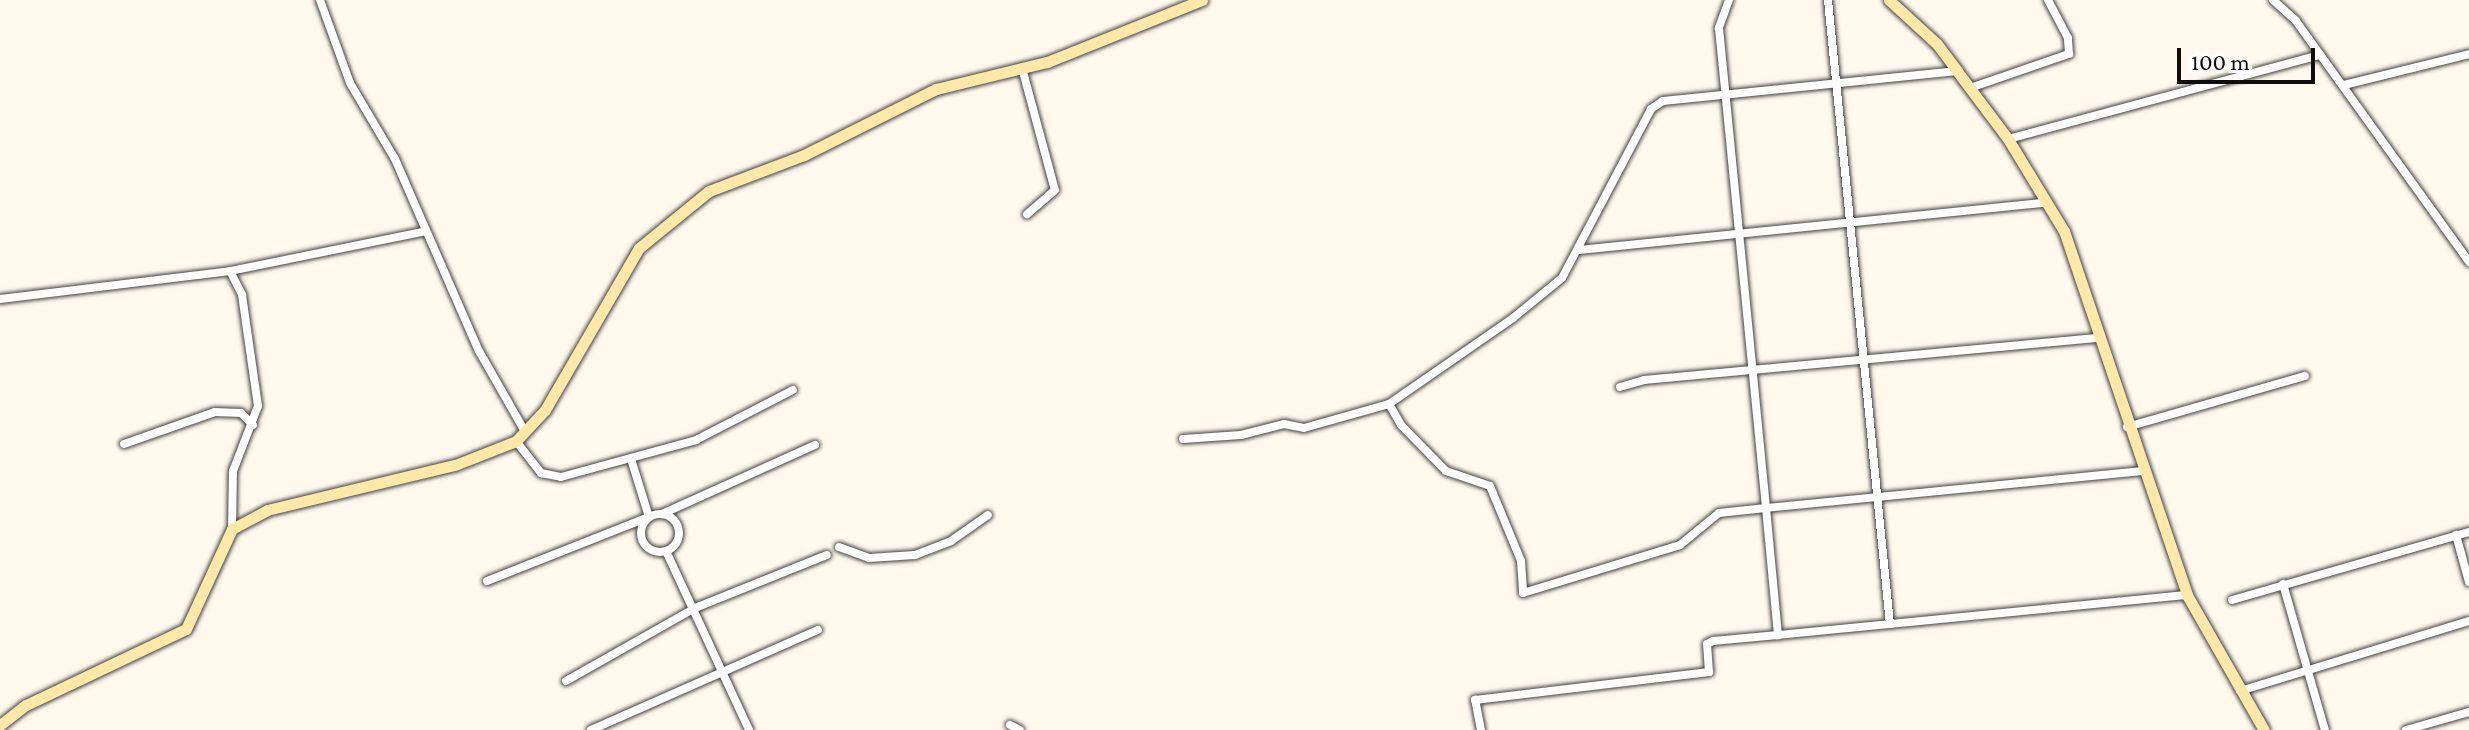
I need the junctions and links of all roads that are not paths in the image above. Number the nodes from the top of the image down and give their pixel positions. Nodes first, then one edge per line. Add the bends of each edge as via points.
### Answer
1 (320, 0) edge
2 (1202, 0) edge
3 (1729, 0) edge
4 (1828, 0) edge
5 (1889, 0) edge
6 (2048, 0) edge
7 (2273, 0) edge
8 (2469, 54) edge
9 (2320, 55) junction
10 (1022, 68) junction
11 (1957, 71) junction
12 (1835, 84) junction
13 (2344, 85) junction
14 (1970, 88) junction
15 (1726, 95) junction
16 (2008, 139) junction
17 (2048, 202) junction
18 (1027, 214) dead end
19 (1847, 223) junction
20 (426, 231) junction
21 (1739, 233) junction
22 (1578, 250) junction
23 (2469, 262) edge
24 (230, 271) junction
25 (0, 299) edge
26 (2099, 338) junction
27 (1864, 360) junction
28 (1753, 371) junction
29 (2305, 376) dead end
30 (1620, 387) dead end
31 (793, 390) dead end
32 (1389, 404) junction
33 (253, 425) junction
34 (2126, 427) junction
35 (524, 430) junction
36 (1183, 439) dead end
37 (516, 441) junction
38 (124, 444) dead end
39 (815, 445) dead end
40 (631, 459) junction
41 (2141, 471) junction
42 (1877, 498) junction
43 (1766, 508) junction
44 (662, 514) junction
45 (988, 515) dead end
46 (649, 517) junction
47 (232, 529) junction
48 (2469, 532) edge
49 (2456, 535) junction
50 (839, 547) dead end
51 (666, 551) junction
52 (827, 555) dead end
53 (487, 581) dead end
54 (2469, 582) edge
55 (2283, 584) junction
56 (2187, 595) junction
57 (2232, 600) dead end
58 (695, 608) junction
59 (2469, 621) edge
60 (1890, 624) junction
61 (818, 630) dead end
62 (1778, 635) junction
63 (2306, 669) junction
64 (723, 671) junction
65 (566, 681) dead end
66 (2240, 691) junction
67 (2469, 712) edge
68 (0, 725) edge
69 (1010, 725) dead end
70 (591, 730) edge
71 (749, 730) edge
72 (1020, 730) edge
73 (1481, 730) edge
74 (2264, 730) edge
75 (2325, 730) edge
76 (2406, 730) edge

1 - 20 street via 350,83 395,159
2 - 10 street
3 - 15 street via 1719,28
4 - 12 street
5 - 11 street
6 - 14 street via 2068,38 2069,54
7 - 9 street
8 - 13 street
9 - 13 street
9 - 16 street
10 - 18 street via 1055,190
10 - 35 street via 936,89 804,155 709,191 680,210 639,248 545,410
11 - 12 street
11 - 14 street
12 - 15 street
12 - 19 street
13 - 23 street
14 - 16 street
15 - 21 street
15 - 22 street via 1663,101 1651,109
16 - 17 street
17 - 19 street
17 - 26 street via 2070,244
19 - 21 street
19 - 27 street
20 - 24 street
20 - 35 street via 479,351
21 - 22 street
21 - 28 street
22 - 32 street via 1562,278
24 - 25 street
24 - 33 street via 242,295 258,406
26 - 27 street
26 - 34 street
27 - 28 street
27 - 42 street
28 - 30 street
28 - 43 street
29 - 34 street
31 - 40 street via 696,440
32 - 36 street via 1304,428 1284,424 1241,435
32 - 43 street via 1401,425 1446,471 1490,486 1521,561 1523,593 1680,545 1719,513
33 - 38 street via 241,413 215,412
33 - 47 street via 233,471
34 - 41 street
35 - 37 street
37 - 40 street via 529,462 551,478
37 - 47 street via 455,465 267,510
39 - 44 street
40 - 46 street
41 - 42 street
41 - 56 street
42 - 43 street
42 - 60 street
43 - 62 street
44 - 46 street
44 - 51 street via 679,530 676,543
45 - 50 street via 951,541 915,555 869,558
46 - 51 street via 641,538 654,551
46 - 53 street
47 - 68 street via 186,629 26,705
48 - 49 street
49 - 54 street
49 - 55 street
51 - 58 street
52 - 58 street
55 - 57 street
55 - 63 street
56 - 60 street
56 - 66 street
58 - 64 street
58 - 65 street
59 - 63 street
60 - 62 street
61 - 64 street
62 - 73 street via 1707,644 1709,672 1475,700
63 - 66 street
63 - 75 street
64 - 70 street
64 - 71 street
66 - 74 street
67 - 76 street
69 - 72 street

